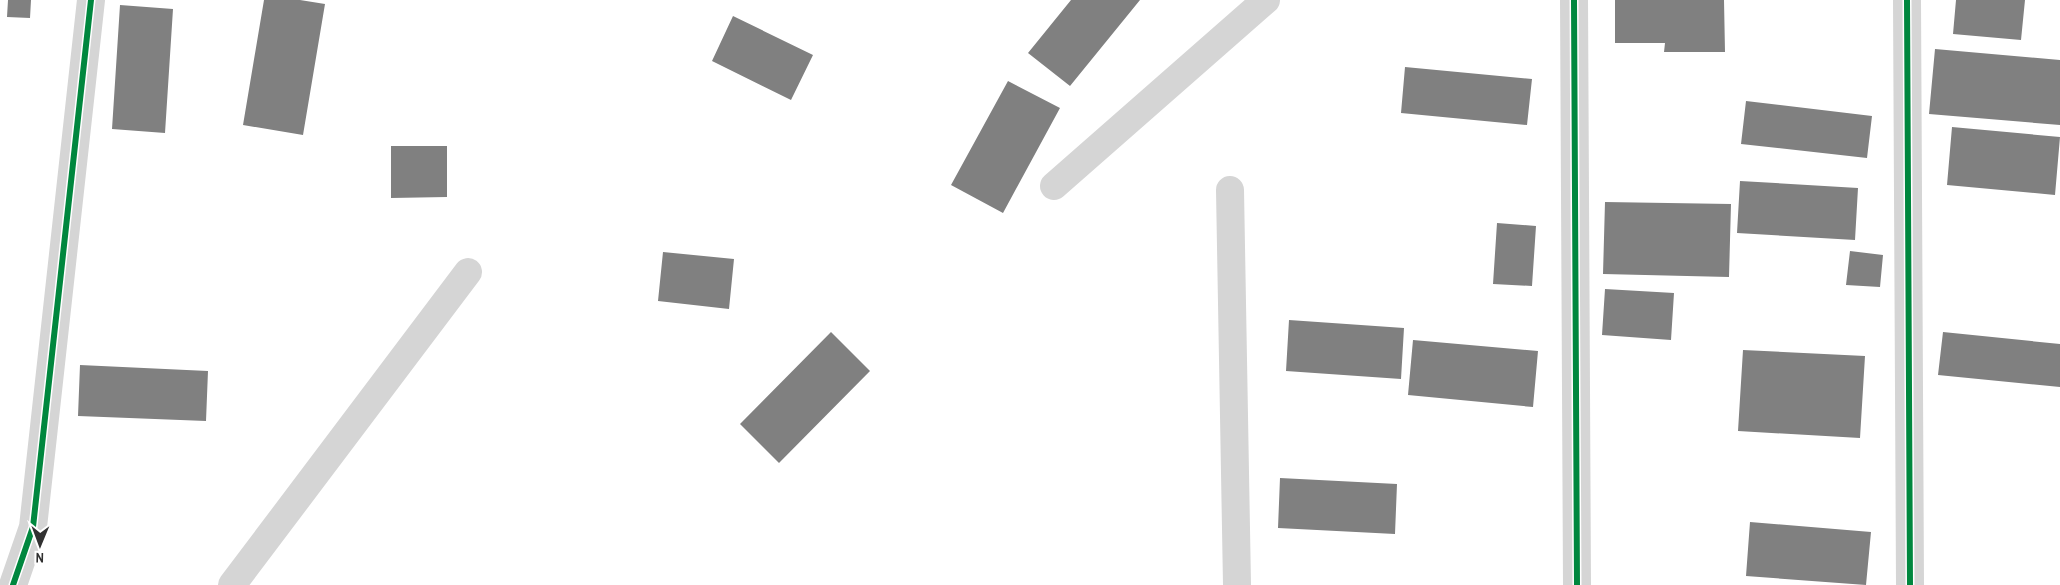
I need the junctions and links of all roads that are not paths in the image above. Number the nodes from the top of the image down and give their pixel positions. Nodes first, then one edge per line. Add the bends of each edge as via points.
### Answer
1 (91, 0) edge
2 (1266, 0) edge
3 (1574, 0) edge
4 (1907, 0) edge
5 (1054, 186) dead end
6 (1230, 190) dead end
7 (468, 272) dead end
8 (13, 585) edge
9 (232, 585) edge
10 (1237, 585) edge
11 (1577, 585) edge
12 (1910, 585) edge

1 - 8 street via 33,527
2 - 5 street
3 - 11 street
4 - 12 street
6 - 10 street
7 - 9 street

